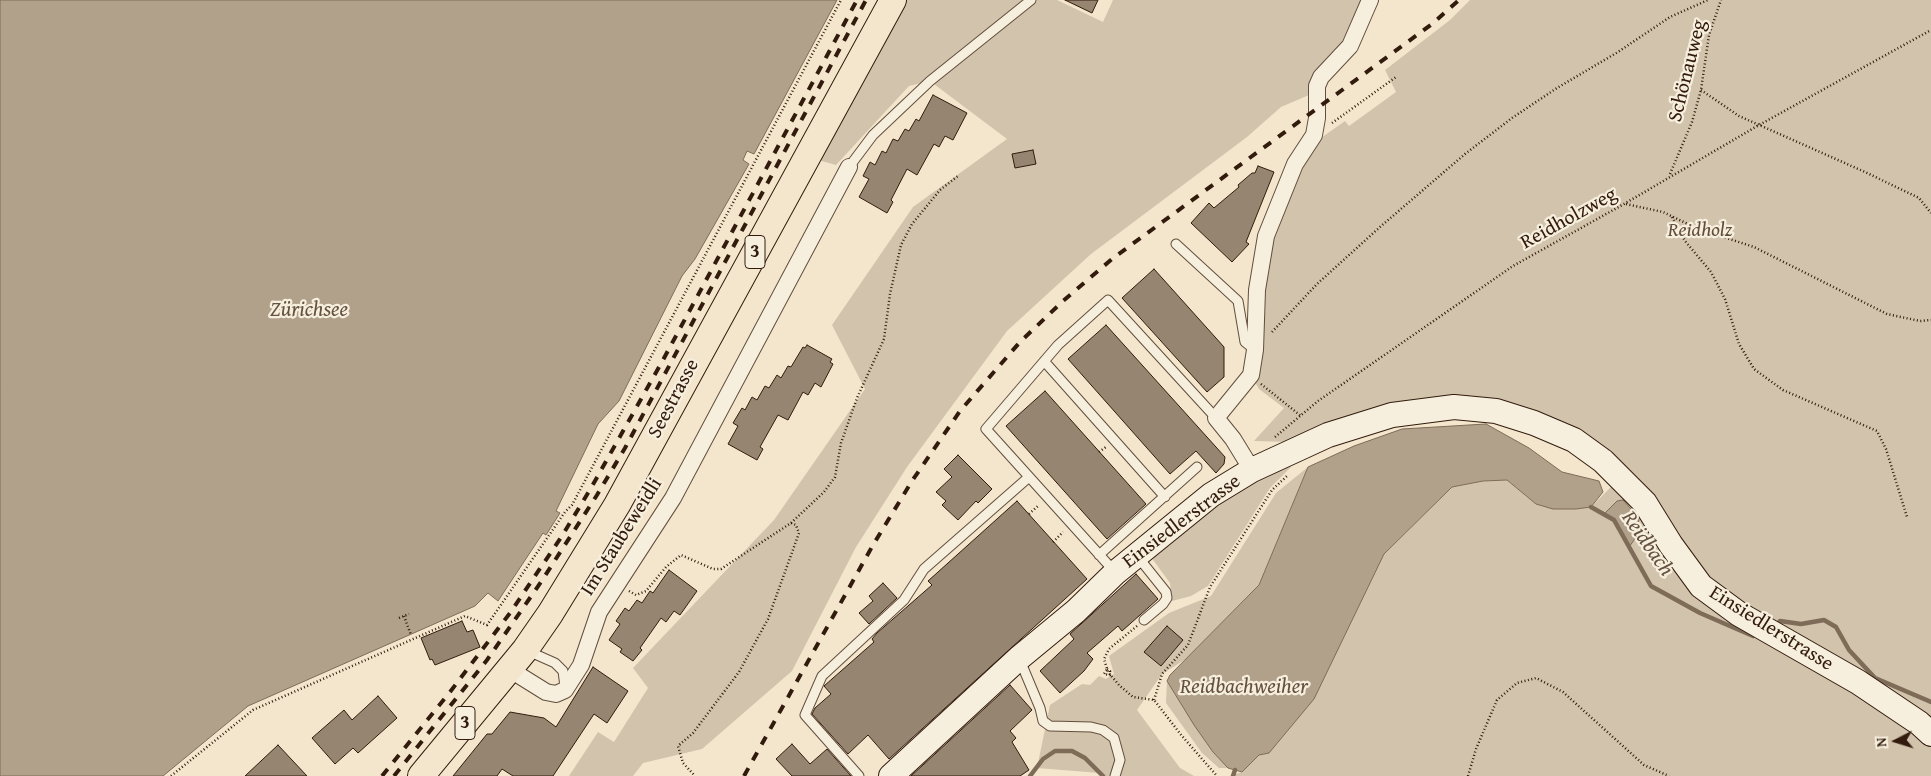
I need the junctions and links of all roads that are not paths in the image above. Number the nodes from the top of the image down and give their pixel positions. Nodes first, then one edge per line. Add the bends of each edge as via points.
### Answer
1 (894, 0) edge
2 (1031, 0) edge
3 (1370, 0) edge
4 (849, 166) joint
5 (1176, 244) dead end
6 (1256, 343) junction
7 (1044, 361) junction
8 (1216, 418) junction
9 (1197, 467) dead end
10 (1252, 470) junction
11 (1029, 477) junction
12 (1165, 497) junction
13 (1099, 555) junction
14 (1136, 555) junction
15 (1115, 573) junction
16 (1144, 620) road end
17 (1019, 658) junction
18 (517, 660) junction
19 (565, 690) junction
20 (1931, 734) edge
21 (1117, 774) edge
22 (421, 776) edge
23 (859, 776) edge
24 (891, 776) edge

1 - 18 main road, Seestrasse / 3 via 617,505 550,614
2 - 4 lane via 930,80 873,135
3 - 6 street via 1350,46 1321,77 1317,86 1314,135 1295,164 1266,236 1257,290
4 - 19 street, Im Staubeweidli via 673,498 599,612 581,665
5 - 6 lane via 1238,301 1246,342
6 - 8 street via 1251,375
7 - 8 lane via 1108,300
7 - 11 lane via 986,429
7 - 12 lane
8 - 10 street
9 - 12 lane
10 - 14 main road, Einsiedlerstrasse via 1212,496
10 - 20 main road, Einsiedlerstrasse via 1280,447 1392,415 1454,407 1496,411 1534,422 1574,440 1603,461 1644,503 1701,586 1739,614 1858,682
11 - 13 lane
11 - 23 lane via 924,569 904,600 822,676 805,715
12 - 13 lane
13 - 15 lane
14 - 15 main road, Einsiedlerstrasse
14 - 16 lane via 1166,592 1167,598
15 - 17 main road, Einsiedlerstrasse via 1076,611
17 - 21 lane via 1043,721 1050,726 1103,730 1114,738 1120,760
17 - 24 main road, Einsiedlerstrasse
18 - 19 street via 531,684 551,694
18 - 19 lane via 555,663 563,671
18 - 22 main road, Seestrasse / 3

